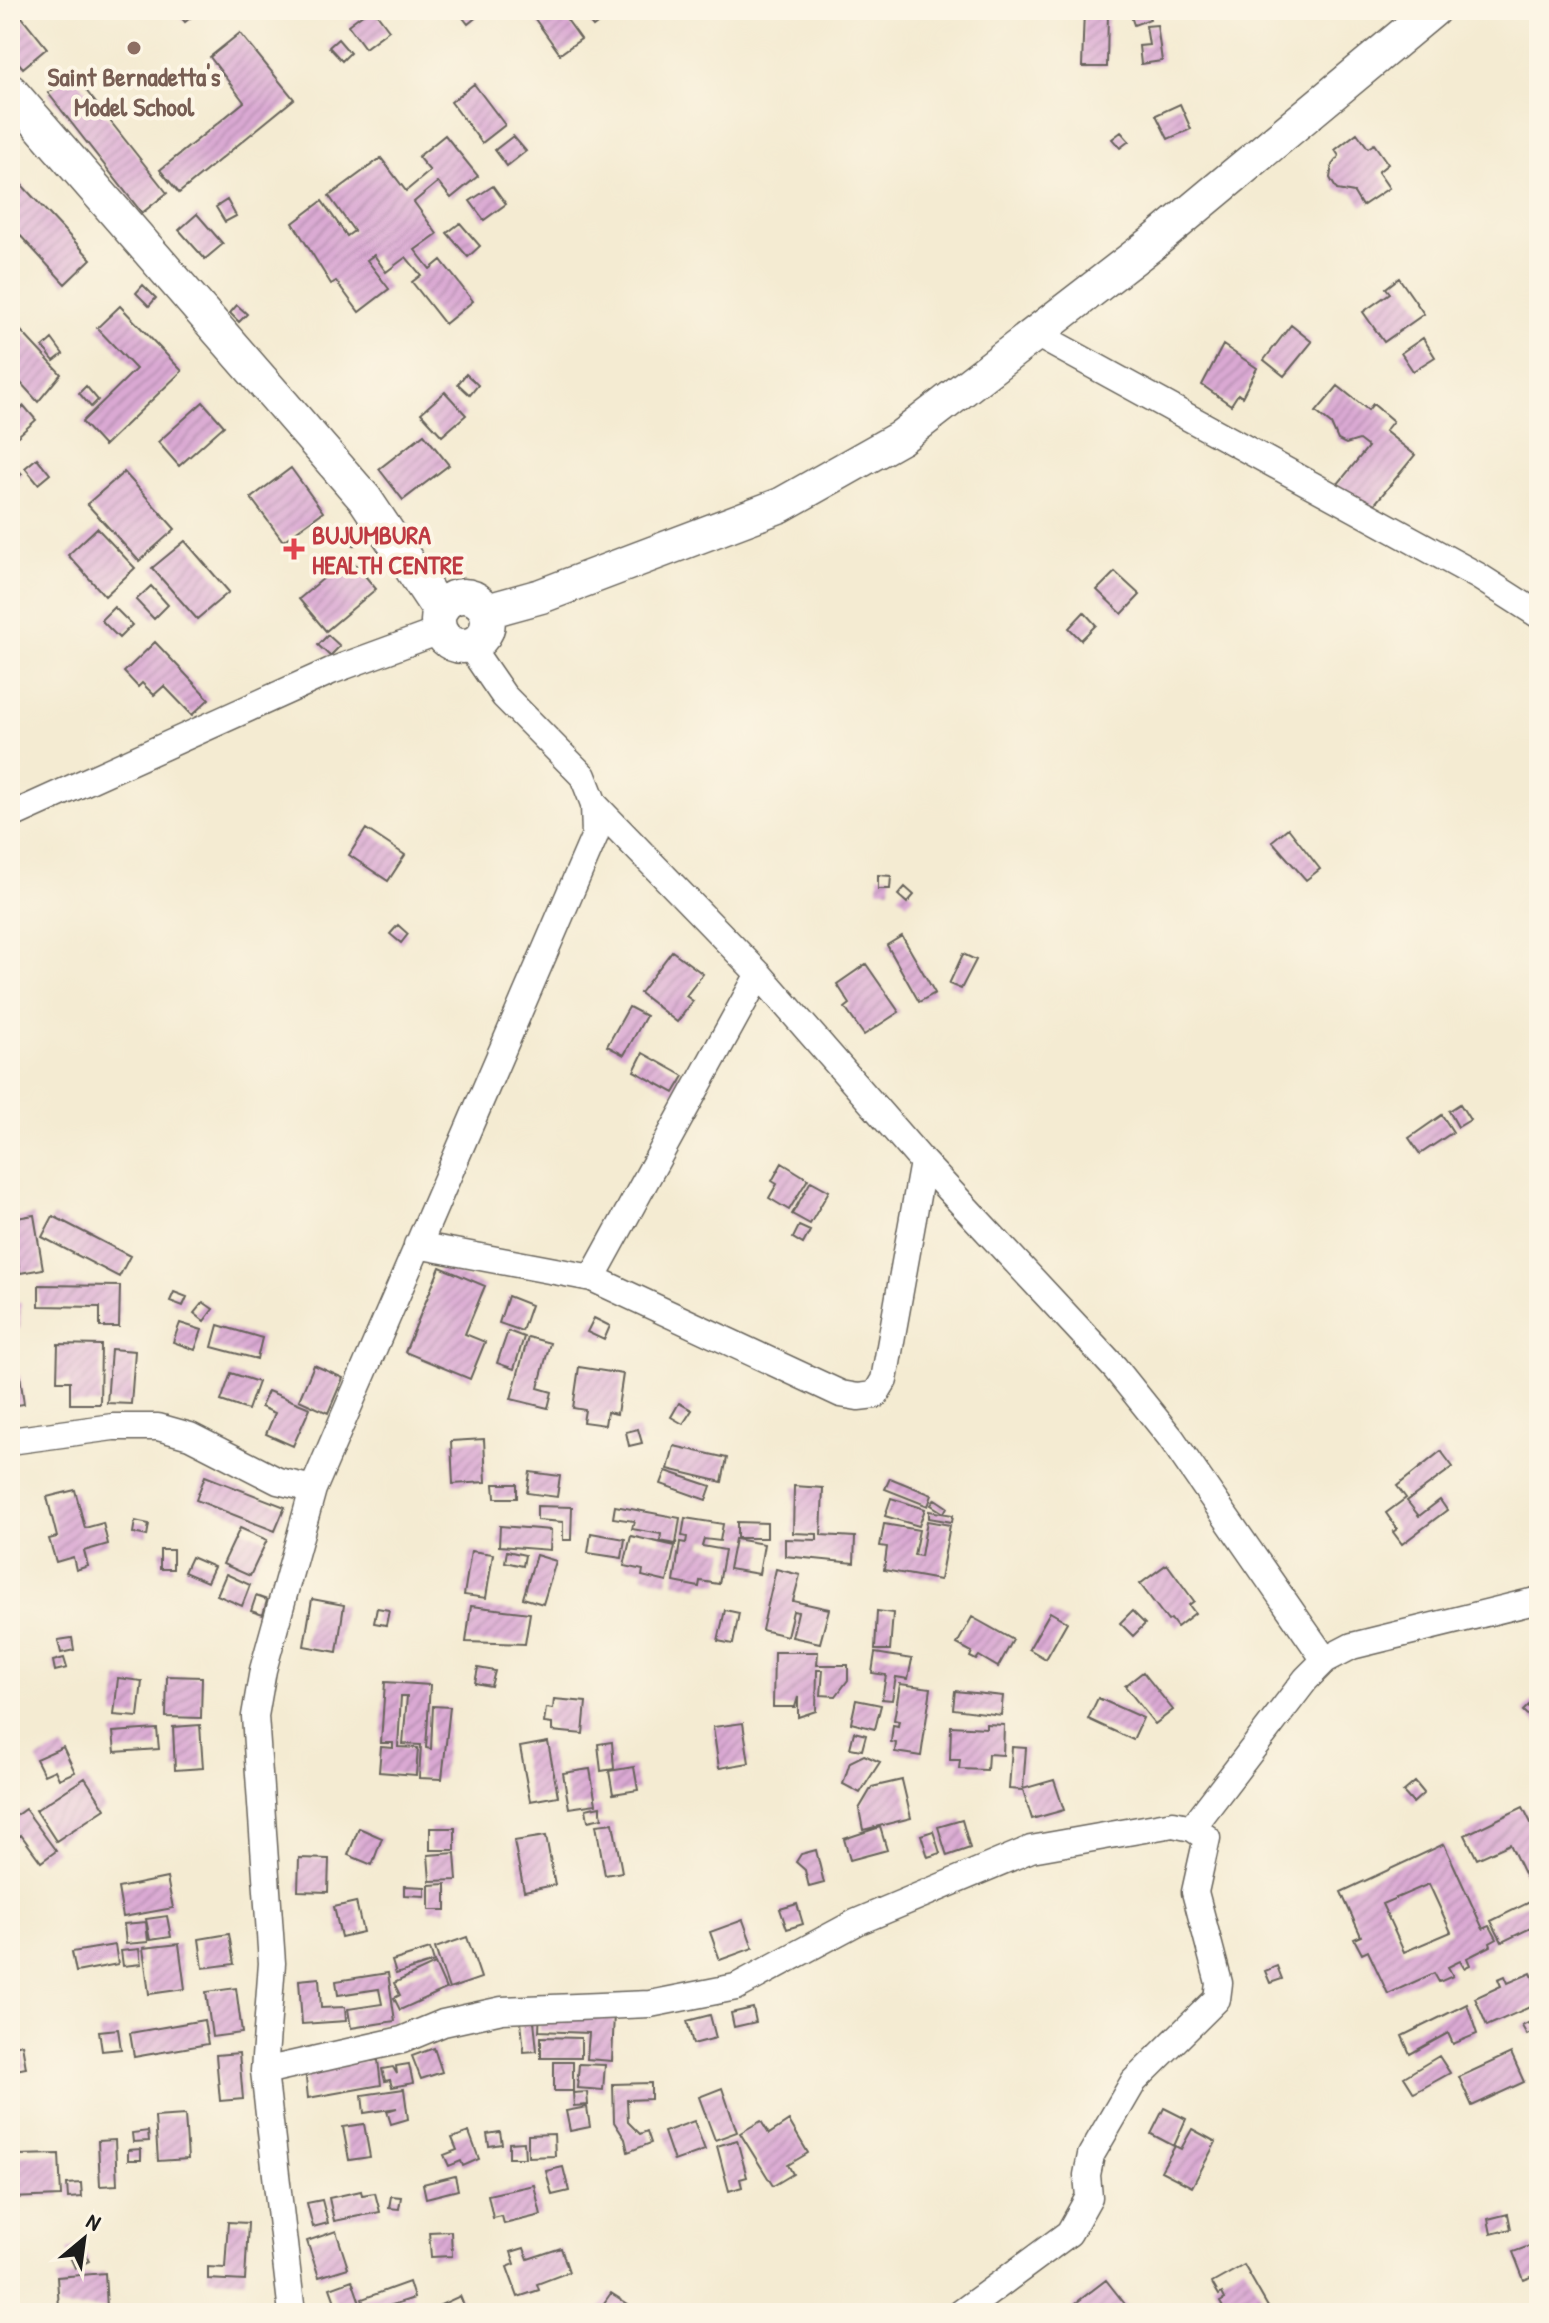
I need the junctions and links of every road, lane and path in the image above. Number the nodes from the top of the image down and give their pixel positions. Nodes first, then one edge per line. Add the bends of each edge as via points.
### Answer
1 (1433, 10) edge
2 (10, 91) edge
3 (1038, 335) junction
4 (1539, 615) edge
5 (450, 629) junction
6 (594, 804) junction
7 (10, 816) edge
8 (759, 974) junction
9 (923, 1162) junction
10 (417, 1245) junction
11 (592, 1278) junction
12 (10, 1441) edge
13 (313, 1489) junction
14 (1539, 1600) edge
15 (1325, 1660) junction
16 (1192, 1828) junction
17 (264, 2071) junction
18 (292, 2313) edge
19 (961, 2313) edge

1 - 3 street
2 - 5 street via 365,499
3 - 4 street via 1478,576
3 - 5 street via 900,438 781,505 541,596 487,611 477,600 450,600
5 - 6 street via 504,696 583,776
5 - 7 street via 331,671
6 - 8 street
6 - 10 street via 595,835
8 - 9 street
8 - 11 street
9 - 11 street via 884,1380 875,1395 841,1394
9 - 15 street via 1115,1368 1171,1438
10 - 11 street
10 - 13 street
12 - 13 street via 113,1427 166,1429 278,1481
13 - 17 street via 255,1716 272,1963
14 - 15 street via 1352,1646
15 - 16 street
16 - 17 street via 1173,1824 1031,1849 857,1922 736,1987 650,2004 502,2010 443,2023 402,2040
16 - 19 street via 1207,1838 1195,1892 1219,1983 1217,1999 1134,2081 1091,2155 1089,2197 1069,2233
17 - 18 street

